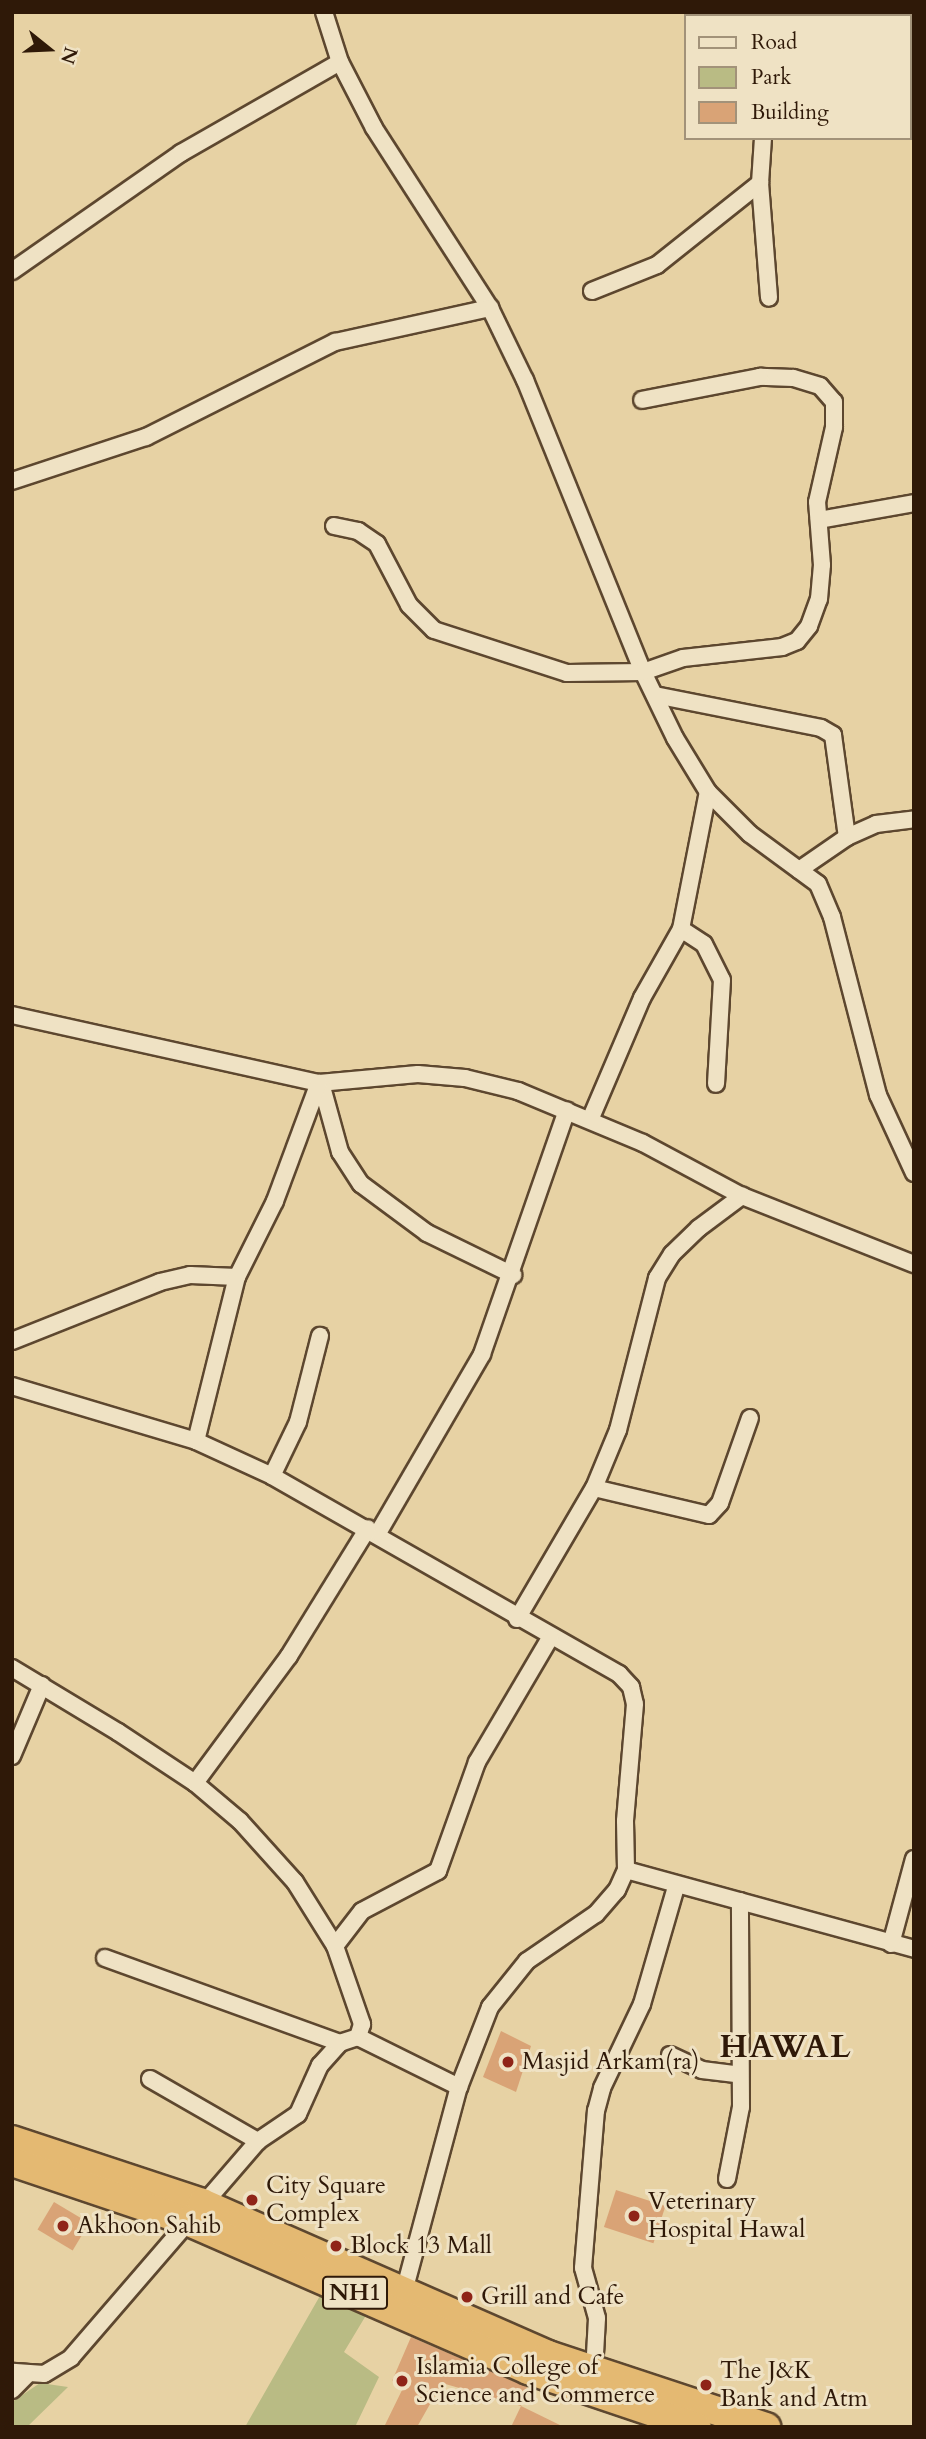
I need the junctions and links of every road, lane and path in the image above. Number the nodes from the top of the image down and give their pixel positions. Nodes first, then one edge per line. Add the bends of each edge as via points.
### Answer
1 (324, 12) edge
2 (340, 62) junction
3 (763, 140) edge
4 (760, 183) junction
5 (12, 271) edge
6 (592, 291) dead end
7 (769, 298) dead end
8 (490, 308) junction
9 (642, 400) dead end
10 (12, 481) edge
11 (914, 503) edge
12 (819, 520) junction
13 (334, 526) dead end
14 (643, 672) junction
15 (655, 695) junction
16 (708, 792) junction
17 (914, 819) edge
18 (847, 837) junction
19 (799, 870) junction
20 (681, 929) junction
21 (12, 1015) edge
22 (320, 1083) junction
23 (716, 1084) dead end
24 (567, 1110) junction
25 (590, 1120) junction
26 (914, 1173) edge
27 (742, 1196) junction
28 (914, 1264) edge
29 (513, 1275) junction
30 (237, 1277) junction
31 (320, 1336) dead end
32 (12, 1341) edge
33 (12, 1386) edge
34 (750, 1418) dead end
35 (195, 1441) junction
36 (272, 1476) junction
37 (594, 1488) junction
38 (373, 1530) junction
39 (517, 1619) junction
40 (550, 1637) junction
41 (12, 1668) edge
42 (42, 1685) junction
43 (12, 1756) edge
44 (195, 1783) junction
45 (914, 1858) edge
46 (626, 1870) junction
47 (676, 1887) junction
48 (740, 1901) junction
49 (891, 1944) junction
50 (335, 1946) junction
51 (914, 1949) edge
52 (105, 1958) dead end
53 (358, 2037) junction
54 (340, 2043) junction
55 (670, 2055) dead end
56 (740, 2075) junction
57 (150, 2078) dead end
58 (459, 2087) junction
59 (12, 2140) edge
60 (258, 2141) junction
61 (12, 2162) edge
62 (727, 2179) dead end
63 (195, 2212) junction
64 (401, 2302) junction
65 (594, 2372) junction
66 (19, 2374) edge
67 (12, 2390) edge
68 (697, 2427) edge
69 (766, 2427) edge

1 - 2 street
2 - 5 street via 181,153
2 - 8 street via 374,128
3 - 4 street
4 - 6 street via 657,265
4 - 7 street
8 - 10 street via 335,342 146,437
8 - 14 street via 548,432
9 - 12 street via 760,377 793,378 820,386 834,402 834,428 820,476
11 - 12 street
12 - 14 street via 819,599 809,626 797,641 782,647 683,658
13 - 14 street via 358,531 377,544 409,605 444,635 567,673
14 - 15 street
15 - 16 street
15 - 18 street via 821,728 833,735
16 - 19 street via 750,834
16 - 20 street
17 - 18 street via 876,824
18 - 19 street
19 - 26 street via 818,884 832,917 878,1095
20 - 23 street via 704,944 722,980
20 - 25 street via 642,998
21 - 22 street
22 - 24 street via 418,1074 465,1078
22 - 29 street via 340,1152 356,1178 427,1233
22 - 30 street via 275,1201
24 - 25 street
24 - 29 street
25 - 27 street
27 - 28 street
27 - 37 street via 672,1254 657,1278 618,1430
29 - 38 street via 482,1354 450,1415
30 - 32 street via 190,1275 160,1282
30 - 35 street
31 - 36 street via 298,1422
33 - 35 street
34 - 37 street via 720,1503 709,1515
35 - 36 street
36 - 38 street
37 - 39 street
38 - 39 street
38 - 44 street via 289,1656
39 - 40 street
40 - 46 street via 619,1674 631,1687 635,1704 625,1821
40 - 50 street via 477,1762 438,1871 362,1911
41 - 42 street
42 - 43 street
42 - 44 street
44 - 50 street via 276,1859
45 - 49 street
46 - 47 street
46 - 58 street via 617,1891 596,1913 536,1954 509,1981 479,2029
47 - 48 street
47 - 65 street via 642,2004 602,2088 596,2111 583,2268 597,2318
48 - 49 street
48 - 56 street
49 - 51 street
50 - 53 street via 361,2011
52 - 54 street
53 - 54 street
53 - 58 street
54 - 60 street via 320,2065 298,2114
55 - 56 street via 702,2070
56 - 62 street via 741,2121
57 - 60 street
58 - 64 street
59 - 63 highway, NH1
60 - 63 street
61 - 63 highway, NH1
63 - 64 highway, NH1
63 - 66 street via 71,2358 57,2370
64 - 65 highway, NH1
64 - 68 highway, NH1 via 528,2371
65 - 69 highway, NH1
66 - 67 street

